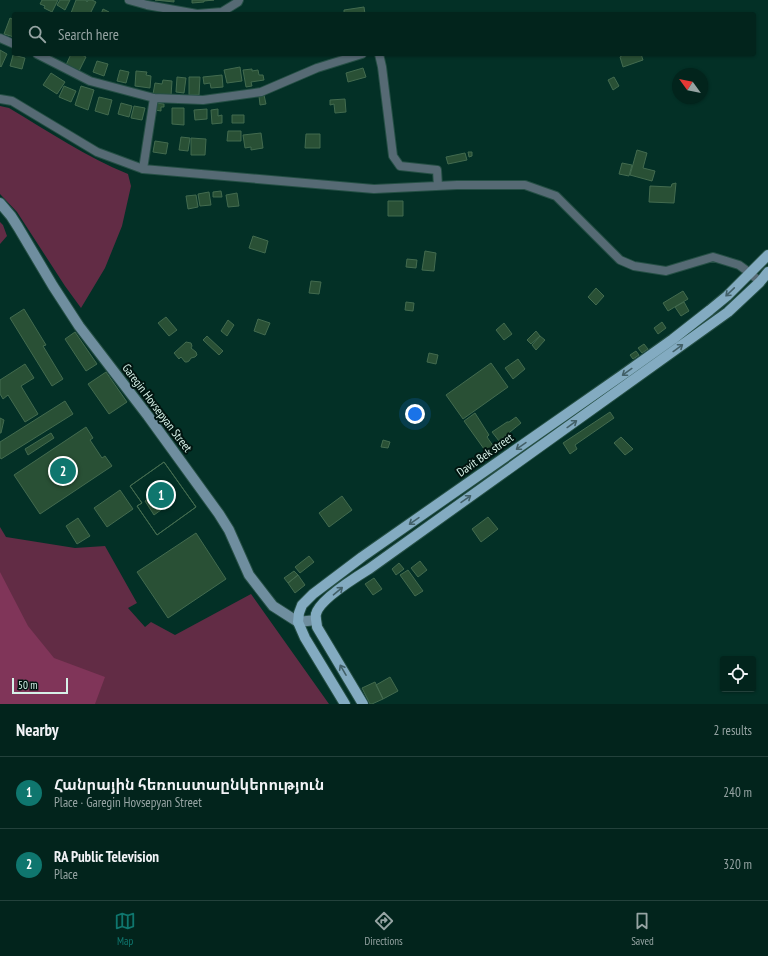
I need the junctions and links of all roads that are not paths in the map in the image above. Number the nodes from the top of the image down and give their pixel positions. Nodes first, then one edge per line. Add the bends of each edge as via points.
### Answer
1 (129, 0) edge
2 (239, 0) edge
3 (186, 12) edge
4 (222, 12) edge
5 (0, 38) edge
6 (12, 43) edge
7 (41, 56) edge
8 (356, 56) edge
9 (379, 56) edge
10 (154, 98) junction
11 (0, 99) edge
12 (143, 169) junction
13 (438, 186) junction
14 (0, 203) edge
15 (768, 255) edge
16 (768, 272) edge
17 (750, 273) junction
18 (760, 282) junction
19 (535, 436) junction
20 (542, 446) junction
21 (316, 620) junction
22 (298, 622) junction
23 (345, 704) edge
24 (362, 704) edge

1 - 3 street
2 - 4 street
5 - 6 street
7 - 10 street via 90,81
8 - 10 street via 317,68 260,92 203,100
9 - 13 street via 393,156 400,166 437,170
10 - 12 street
11 - 12 street via 12,101 97,152
12 - 13 street via 374,189
13 - 17 street via 524,185 556,196 620,260 634,266 666,271 713,257 739,265
14 - 22 main road, Garegin Hovsepyan Street via 11,216 79,326 230,530 249,575 273,606
15 - 17 main road, Davit Bek street
16 - 18 main road, Davit Bek street
17 - 18 street
17 -> 19 main road, Davit Bek street via 710,310
20 -> 18 main road, Davit Bek street via 728,312
19 - 20 main road
19 -> 22 main road, Davit Bek street via 313,594 302,604
21 -> 20 main road, Davit Bek street via 319,608 348,582
21 - 22 main road
24 -> 21 main road via 317,627
22 - 23 main road

